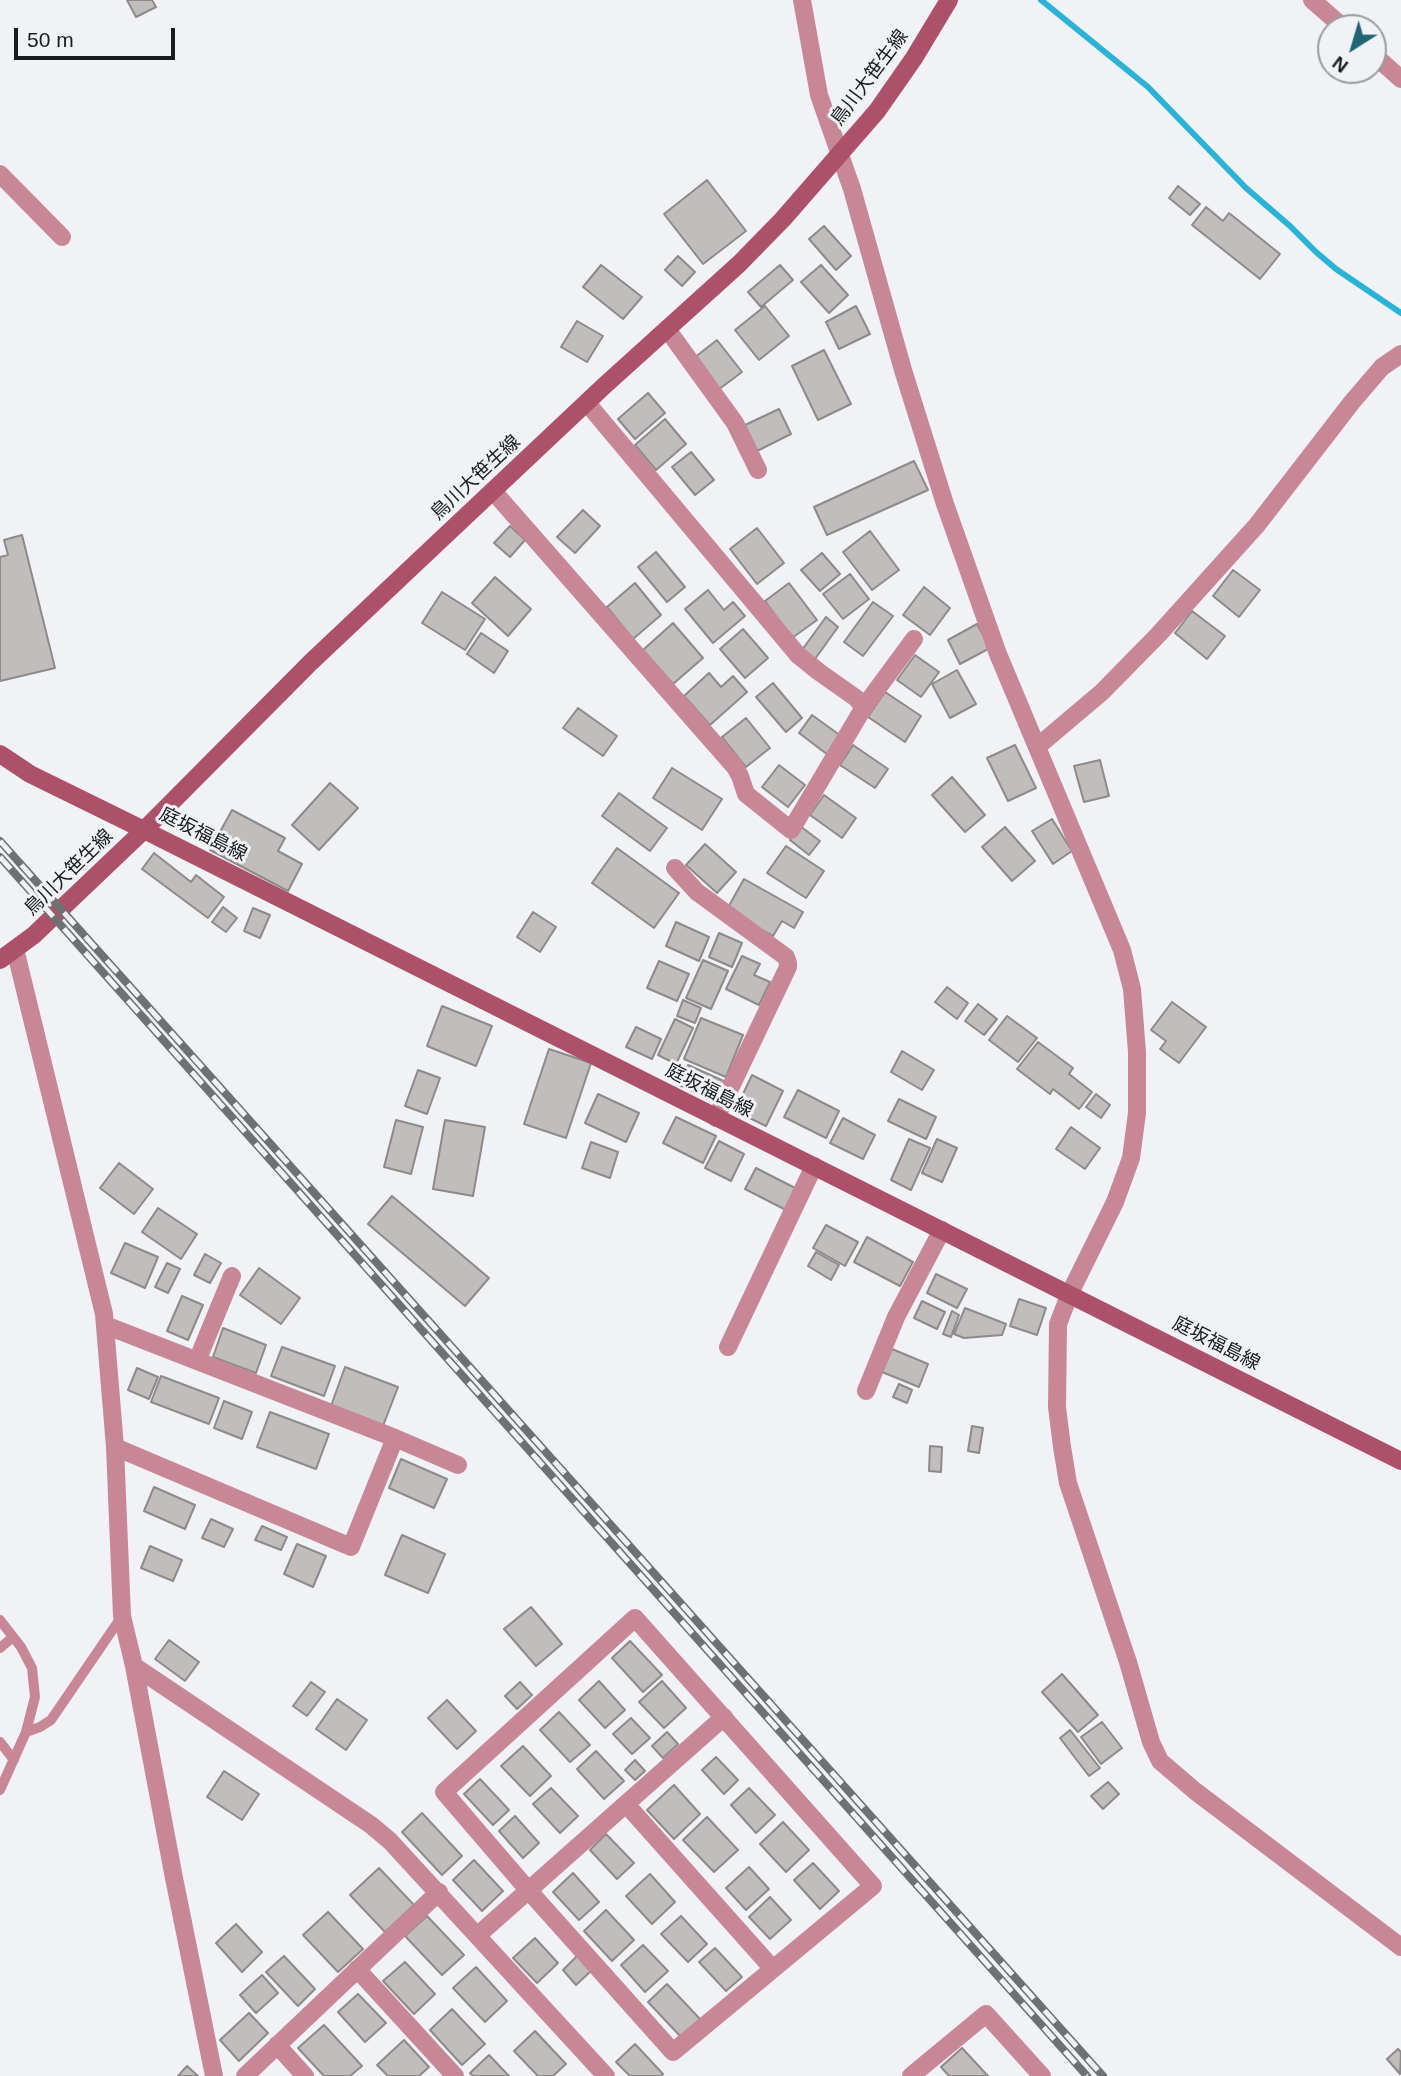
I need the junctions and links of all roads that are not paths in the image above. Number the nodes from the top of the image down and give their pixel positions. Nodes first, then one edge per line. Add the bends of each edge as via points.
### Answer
1 (802, 0) edge
2 (949, 0) edge
3 (1312, 0) edge
4 (1328, 14) edge
5 (1387, 66) edge
6 (1401, 79) edge
7 (839, 154) junction
8 (0, 174) edge
9 (61, 237) dead end
10 (667, 329) junction
11 (1401, 354) edge
12 (586, 403) junction
13 (758, 470) dead end
14 (493, 491) junction
15 (914, 639) dead end
16 (864, 707) junction
17 (1037, 747) junction
18 (0, 754) edge
19 (144, 830) junction
20 (675, 868) dead end
21 (15, 949) junction
22 (0, 960) edge
23 (716, 1118) junction
24 (814, 1166) junction
25 (942, 1230) junction
26 (232, 1276) dead end
27 (1070, 1293) junction
28 (105, 1325) junction
29 (728, 1347) dead end
30 (197, 1361) junction
31 (866, 1391) dead end
32 (395, 1438) junction
33 (115, 1447) junction
34 (1401, 1461) edge
35 (458, 1465) dead end
36 (121, 1616) junction
37 (0, 1620) edge
38 (13, 1637) junction
39 (0, 1647) edge
40 (134, 1666) junction
41 (724, 1717) junction
42 (26, 1731) junction
43 (0, 1742) edge
44 (14, 1760) junction
45 (0, 1790) edge
46 (626, 1804) junction
47 (529, 1891) junction
48 (439, 1892) junction
49 (478, 1935) junction
50 (1401, 1947) edge
51 (357, 1969) junction
52 (773, 1969) junction
53 (277, 2045) junction
54 (215, 2076) edge
55 (245, 2076) edge
56 (305, 2076) edge
57 (454, 2076) edge
58 (606, 2076) edge
59 (911, 2076) edge
60 (1042, 2076) edge

1 - 7 street via 819,95
2 - 7 main road, 鳥川大笹生線 via 915,58
3 - 4 street
5 - 6 street
7 - 10 main road, 鳥川大笹生線 via 783,219
7 - 17 street via 945,504 998,654
8 - 9 street
10 - 12 main road, 鳥川大笹生線
10 - 13 street via 735,423
11 - 17 street via 1367,384 1257,525 1158,635 1102,692
12 - 14 main road, 鳥川大笹生線
12 - 16 street via 798,654
14 - 16 street via 735,767 746,794 791,830
14 - 19 main road, 鳥川大笹生線
15 - 16 street
17 - 27 street via 1122,950 1132,989 1138,1052 1138,1113 1131,1158 1115,1202
18 - 19 main road, 庭坂福島線 via 30,774
19 - 21 main road, 鳥川大笹生線
19 - 23 main road, 庭坂福島線
20 - 23 street via 697,892 786,957 788,963
21 - 22 main road, 鳥川大笹生線
21 - 28 street
23 - 24 main road, 庭坂福島線
24 - 25 main road, 庭坂福島線
24 - 29 street
25 - 27 main road, 庭坂福島線
25 - 31 street via 896,1317
26 - 30 street
27 - 34 main road, 庭坂福島線
27 - 50 street via 1058,1324 1057,1345 1057,1407 1068,1483 1160,1761
28 - 30 street
28 - 33 street
30 - 32 street
32 - 33 street via 351,1547
32 - 35 street
33 - 36 street
36 - 40 street
36 - 42 lane via 51,1720
37 - 38 lane
38 - 39 lane
38 - 42 lane via 32,1668 35,1684
40 - 48 street via 371,1825
40 - 54 street
41 - 46 street
41 - 47 street via 635,1618 444,1792
41 - 52 street via 873,1886
42 - 44 lane
43 - 44 lane
44 - 45 lane
46 - 47 street
46 - 52 street
47 - 49 street
47 - 52 street via 673,2052
48 - 49 street
48 - 51 street
49 - 58 street
51 - 53 street
51 - 57 street
53 - 55 street
53 - 56 street
59 - 60 street via 986,2014

